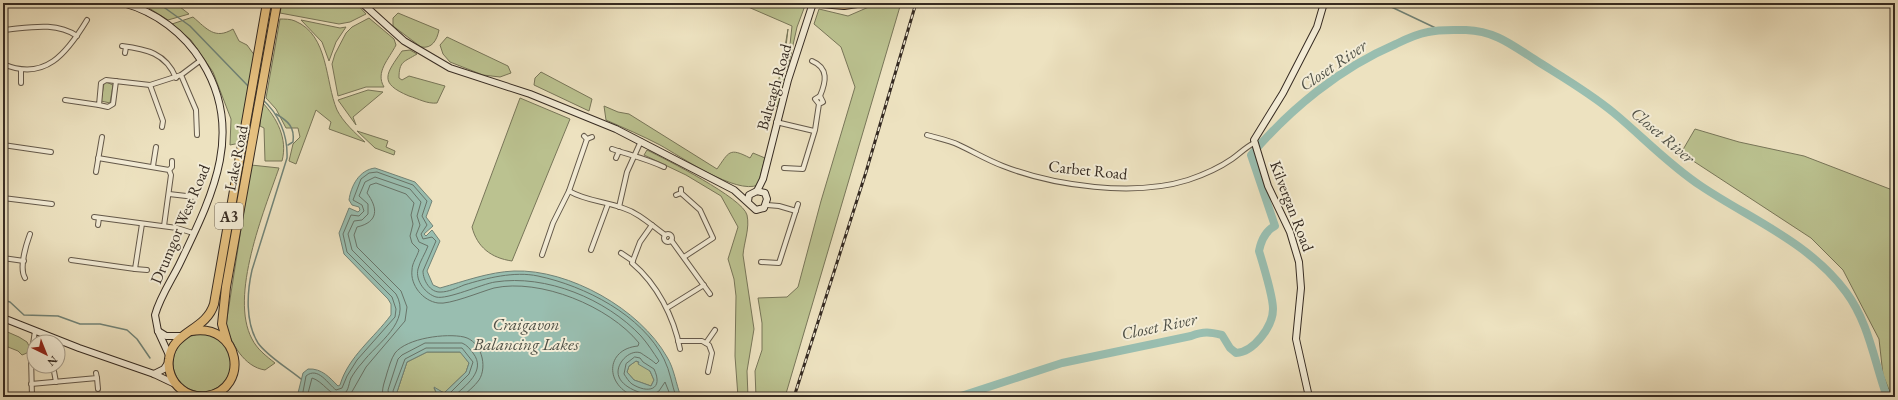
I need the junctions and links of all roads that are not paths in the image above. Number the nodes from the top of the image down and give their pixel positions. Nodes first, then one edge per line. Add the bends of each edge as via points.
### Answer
1 (123, 3) edge
2 (267, 3) edge
3 (277, 3) edge
4 (362, 3) edge
5 (813, 3) edge
6 (821, 3) edge
7 (857, 3) edge
8 (1324, 3) edge
9 (87, 20) dead end
10 (3, 30) edge
11 (77, 36) junction
12 (125, 53) dead end
13 (201, 60) junction
14 (812, 61) dead end
15 (3, 64) edge
16 (21, 70) junction
17 (181, 75) junction
18 (176, 78) junction
19 (116, 81) junction
20 (21, 83) dead end
21 (150, 85) junction
22 (65, 100) dead end
23 (99, 105) junction
24 (777, 119) junction
25 (162, 127) dead end
26 (814, 131) junction
27 (197, 135) dead end
28 (927, 135) dead end
29 (102, 137) dead end
30 (588, 137) dead end
31 (641, 141) junction
32 (1254, 144) junction
33 (3, 145) edge
34 (156, 147) dead end
35 (612, 148) dead end
36 (619, 151) junction
37 (51, 152) dead end
38 (633, 157) junction
39 (98, 158) junction
40 (616, 158) dead end
41 (172, 161) dead end
42 (153, 166) junction
43 (664, 166) dead end
44 (784, 168) dead end
45 (169, 170) junction
46 (96, 172) dead end
47 (763, 179) junction
48 (734, 190) junction
49 (569, 191) junction
50 (754, 192) junction
51 (764, 193) junction
52 (169, 194) junction
53 (676, 195) dead end
54 (195, 197) dead end
55 (3, 198) edge
56 (748, 201) junction
57 (52, 204) dead end
58 (608, 204) junction
59 (798, 204) dead end
60 (766, 205) junction
61 (619, 207) junction
62 (796, 212) junction
63 (142, 224) junction
64 (98, 225) dead end
65 (652, 225) junction
66 (164, 226) junction
67 (193, 233) junction
68 (30, 234) dead end
69 (592, 250) dead end
70 (621, 254) dead end
71 (542, 255) dead end
72 (684, 257) junction
73 (3, 258) edge
74 (24, 260) junction
75 (71, 260) dead end
76 (632, 261) junction
77 (761, 262) dead end
78 (135, 269) junction
79 (147, 270) dead end
80 (25, 278) dead end
81 (704, 285) junction
82 (710, 294) dead end
83 (667, 308) junction
84 (3, 318) edge
85 (715, 330) dead end
86 (35, 331) junction
87 (158, 331) junction
88 (191, 331) junction
89 (181, 336) junction
90 (227, 341) junction
91 (678, 341) junction
92 (706, 343) junction
93 (680, 348) dead end
94 (169, 359) junction
95 (703, 368) dead end
96 (54, 374) edge
97 (154, 374) junction
98 (56, 382) junction
99 (31, 384) junction
100 (177, 385) junction
101 (98, 389) dead end
102 (187, 394) edge
103 (213, 395) edge
104 (32, 397) edge
105 (1309, 397) edge

1 - 13 street, Drumgor West Road via 148,13 173,28 189,43
2 - 88 highway, Lake Road / A3 via 214,304 206,320
3 - 90 highway, Lake Road / A3 via 226,287 222,324
4 - 31 street via 404,41 450,68 530,94
5 - 24 street, Balteagh Road
6 - 7 highway
8 - 32 street, Carbet Road via 1317,27
9 - 11 street
10 - 11 street via 55,26 67,29
11 - 16 street via 54,61 43,67
12 - 18 street via 124,46 156,53 168,63
13 - 17 street
13 - 67 street, Drumgor West Road via 212,79 220,102 222,153 220,165
14 - 26 street via 822,68 826,83 820,96 815,99 819,104
15 - 16 street
16 - 20 street
17 - 18 street
17 - 27 street via 196,110
18 - 21 street
19 - 21 street
19 - 23 street via 106,80 101,83
19 - 23 street via 113,104 108,107
21 - 25 street via 163,121
22 - 23 street
24 - 26 street
24 - 47 street, Balteagh Road
26 - 44 street via 803,169
28 - 32 street, Carbet Road via 958,144 981,157 1022,174 1102,188 1147,187 1187,180 1208,172
29 - 39 street
30 - 49 street
31 - 38 street
31 - 48 street
32 - 105 street, Kilvergan Road via 1268,186 1290,232 1299,262 1301,288 1296,339
33 - 37 street
34 - 42 street
35 - 36 street
36 - 38 street
36 - 40 street
38 - 43 street
38 - 61 street
39 - 42 street
39 - 46 street
41 - 45 street
42 - 45 street
45 - 52 street
47 - 50 street, Balteagh Road
47 - 51 street, Balteagh Road
48 - 50 street
48 - 56 street
49 - 58 street via 582,198
49 - 71 street via 553,223
50 - 51 street
50 - 56 street
51 - 60 street
52 - 54 street
52 - 66 street
53 - 72 street via 681,191 700,210 713,238
55 - 57 street
56 - 60 street via 756,210
58 - 61 street
58 - 69 street
59 - 62 street
60 - 62 street
61 - 65 street
62 - 77 street via 779,263
63 - 64 street via 96,218
63 - 66 street
63 - 78 street
65 - 72 street via 665,235 666,241 671,240
65 - 76 street via 640,242
66 - 67 street
67 - 87 street, Drumgor West Road via 157,310 155,319
68 - 74 street
70 - 76 street
72 - 81 street
73 - 74 street
74 - 80 street via 22,273
75 - 78 street
76 - 83 street
78 - 79 street
81 - 82 street
81 - 83 street
83 - 91 street
84 - 86 street
85 - 92 street
86 - 97 street
86 - 99 street via 31,357
87 - 89 street via 166,336
87 - 94 street, Drumgor West Road
88 - 89 highway, A3
88 - 90 highway, A3 via 210,330
89 - 94 highway via 175,343
90 - 103 highway, A3 via 234,352 234,372 226,386
91 - 92 street
91 - 93 street
92 - 95 street via 712,353 708,371
94 - 97 street via 164,369
94 - 100 highway, A3 via 172,378
96 - 98 street
97 - 100 street
98 - 99 street
98 - 101 street via 97,376
99 - 104 street
100 - 102 highway, A3
102 - 103 highway, A3

